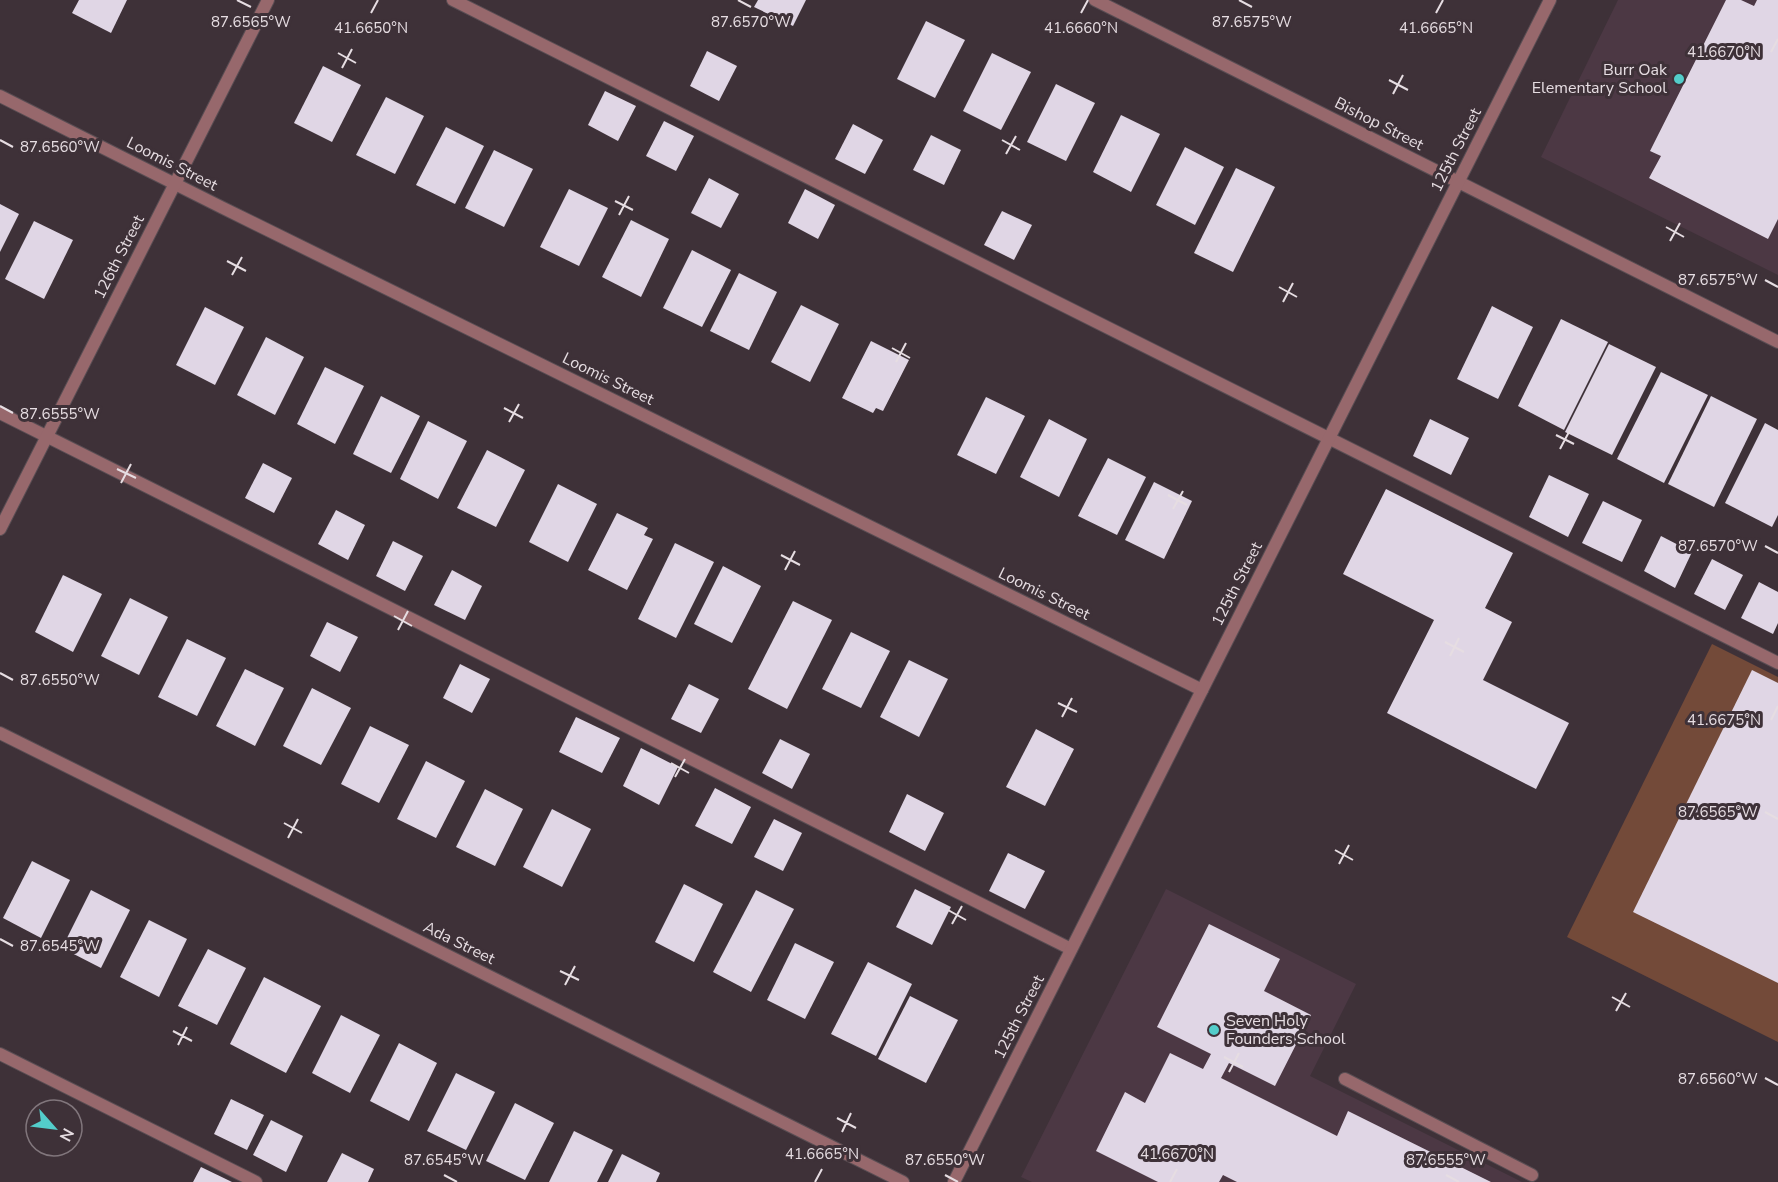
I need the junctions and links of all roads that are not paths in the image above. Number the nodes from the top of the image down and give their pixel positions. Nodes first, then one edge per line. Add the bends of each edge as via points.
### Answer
1 (268, 0) edge
2 (453, 0) edge
3 (1095, 0) edge
4 (1550, 0) edge
5 (0, 96) edge
6 (1459, 182) junction
7 (175, 184) junction
8 (1778, 342) edge
9 (0, 413) edge
10 (47, 436) junction
11 (1329, 438) junction
12 (0, 529) edge
13 (1778, 663) edge
14 (1202, 690) junction
15 (0, 733) edge
16 (1071, 949) junction
17 (0, 1054) edge
18 (1345, 1079) dead end
19 (1532, 1175) dead end
20 (256, 1182) edge
21 (903, 1182) edge
22 (954, 1182) edge

1 - 7 street, 126th Street
2 - 11 street
3 - 6 street, Bishop Street
4 - 6 street, 125th Street
5 - 7 street, Loomis Street
6 - 8 street, Bishop Street
6 - 11 street, 125th Street
7 - 10 street, 126th Street
7 - 14 street, Loomis Street
9 - 10 street
10 - 12 street, 126th Street
10 - 16 street
11 - 13 street
11 - 14 street, 125th Street
14 - 16 street, 125th Street
15 - 21 street, Ada Street
16 - 22 street, 125th Street
17 - 20 street
18 - 19 street

